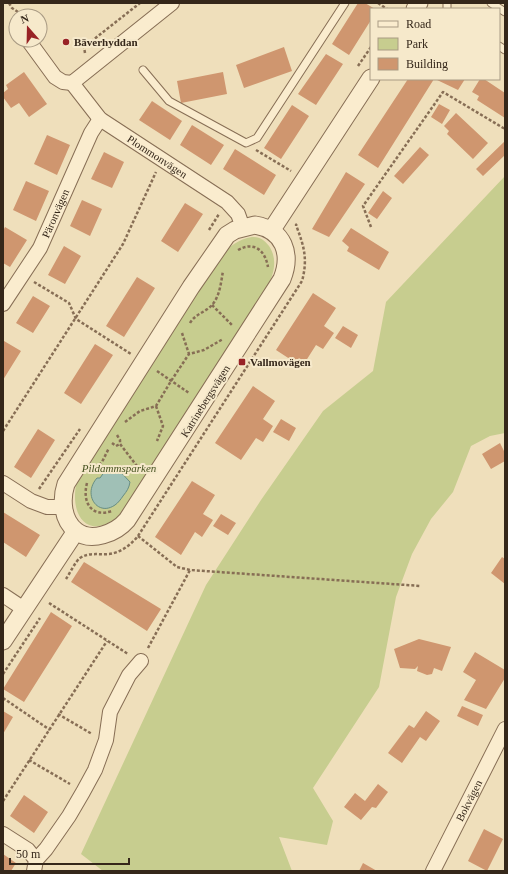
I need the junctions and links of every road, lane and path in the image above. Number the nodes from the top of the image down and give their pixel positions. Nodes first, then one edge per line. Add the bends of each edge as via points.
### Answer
1 (172, 3) edge
2 (345, 3) edge
3 (34, 48) edge
4 (143, 70) dead end
5 (370, 80) edge
6 (72, 83) junction
7 (100, 119) junction
8 (505, 129) edge
9 (246, 143) junction
10 (161, 160) junction
11 (291, 171) dead end
12 (371, 227) dead end
13 (243, 228) junction
14 (271, 231) junction
15 (235, 252) dead end
16 (224, 266) dead end
17 (268, 272) dead end
18 (22, 275) junction
19 (3, 304) edge
20 (213, 306) junction
21 (76, 319) junction
22 (239, 324) dead end
23 (188, 325) dead end
24 (185, 329) dead end
25 (227, 336) dead end
26 (189, 354) junction
27 (143, 362) junction
28 (171, 381) junction
29 (204, 403) junction
30 (156, 406) junction
31 (218, 411) dead end
32 (121, 426) dead end
33 (118, 429) dead end
34 (3, 432) edge
35 (116, 434) junction
36 (112, 443) junction
37 (120, 444) junction
38 (155, 446) dead end
39 (135, 465) dead end
40 (93, 473) dead end
41 (90, 477) dead end
42 (3, 483) edge
43 (64, 507) junction
44 (115, 510) dead end
45 (76, 531) junction
46 (138, 536) dead end
47 (190, 570) junction
48 (421, 586) dead end
49 (3, 596) edge
50 (49, 603) dead end
51 (24, 609) junction
52 (3, 641) edge
53 (107, 641) junction
54 (141, 661) junction
55 (3, 698) edge
56 (58, 714) junction
57 (50, 730) junction
58 (505, 730) edge
59 (106, 740) junction
60 (29, 760) junction
61 (84, 792) junction
62 (3, 801) edge
63 (3, 834) edge
64 (35, 866) edge
65 (433, 871) edge

1 - 6 street
2 - 9 lane via 257,138
3 - 6 street via 55,77 63,82
4 - 9 lane via 169,101
5 - 14 street
6 - 7 street, Plommonvägen
7 - 10 street, Plommonvägen
7 - 18 street, Päronvägen via 91,133 40,248
8 - 12 path via 443,92 363,206
9 - 11 path
10 - 13 street, Plommonvägen via 227,202 238,214
10 - 21 path via 123,244
13 - 14 street via 255,225
13 - 27 street via 227,235
14 - 29 street, Katrinebergsvägen via 285,246 287,262 282,279
15 - 17 path via 246,246 257,248 266,258
16 - 20 path via 218,296
18 - 19 street, Päronvägen
18 - 21 path via 69,303
20 - 22 path via 235,328
20 - 23 path via 199,314
21 - 27 path
21 - 34 path
24 - 26 path via 182,334
25 - 26 path via 204,350
26 - 28 path
27 - 28 path
27 - 43 street via 66,484 63,494
28 - 29 path
28 - 30 path
29 - 31 path
29 - 45 street, Katrinebergsvägen via 122,527 101,535 89,536
30 - 32 path via 140,411
30 - 38 path via 163,426
33 - 35 path
35 - 36 path
35 - 37 path
36 - 37 path via 116,446
36 - 40 path
37 - 39 path
41 - 44 path via 85,493 88,504 99,513
42 - 43 street via 31,501 47,507
43 - 45 street via 68,521
45 - 51 street
46 - 47 path via 177,567
47 - 48 path
47 - 54 path
49 - 51 street
50 - 53 path
51 - 52 street
53 - 54 path
53 - 56 path
54 - 59 street via 129,676 110,712
55 - 57 path
56 - 57 path
56 - 59 path
57 - 60 path
58 - 65 street, Bokvägen
59 - 61 street
60 - 61 path
60 - 62 path
61 - 64 street
63 - 64 street via 28,850

